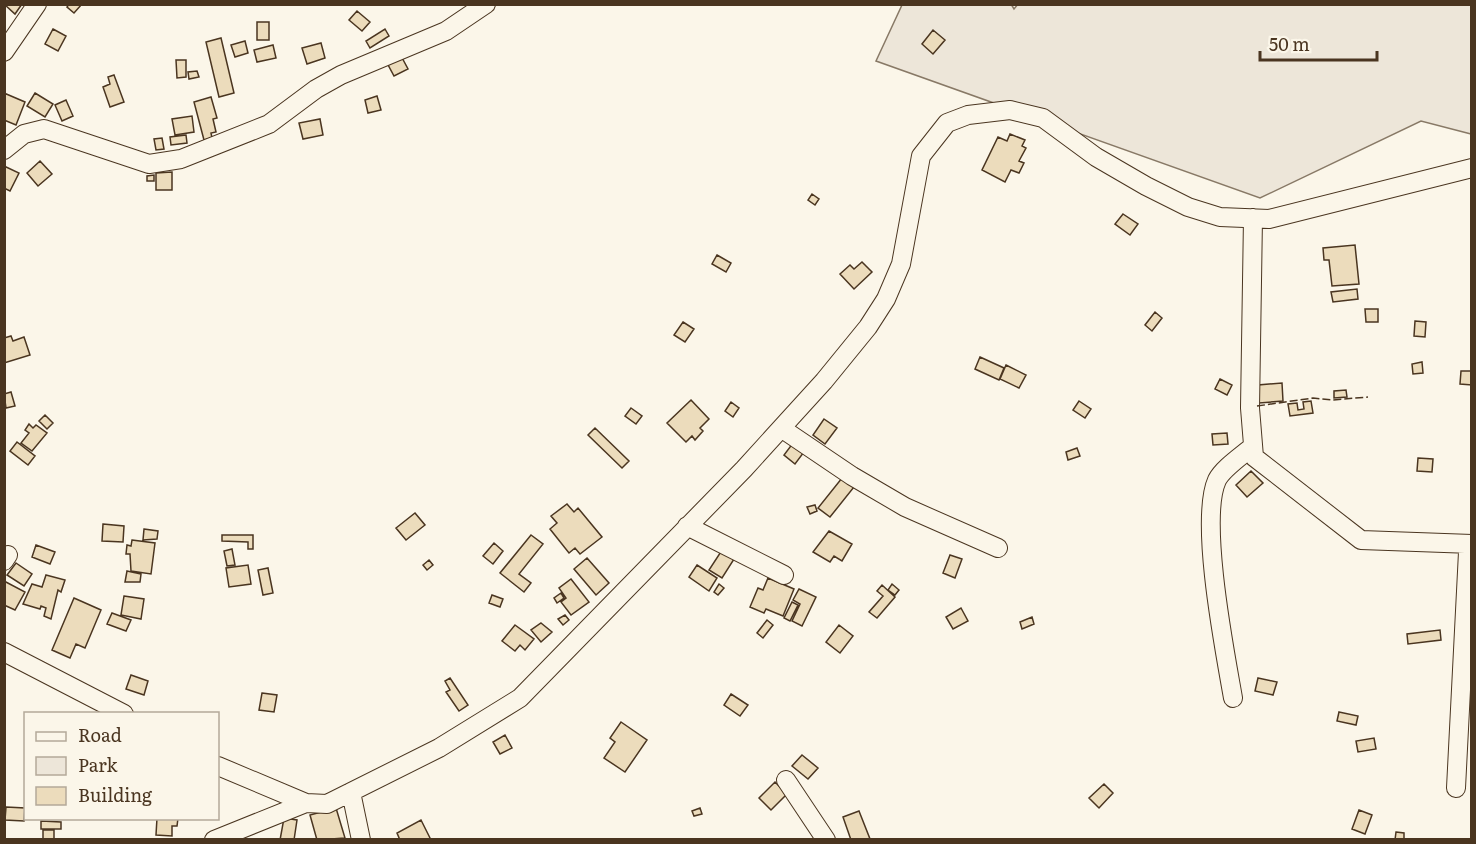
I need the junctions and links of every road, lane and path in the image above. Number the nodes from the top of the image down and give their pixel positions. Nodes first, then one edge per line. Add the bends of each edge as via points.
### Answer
1 (37, 4) edge
2 (486, 4) edge
3 (4, 52) edge
4 (4, 150) edge
5 (1472, 168) edge
6 (1253, 218) junction
7 (781, 428) junction
8 (1253, 446) junction
9 (687, 526) junction
10 (1472, 544) edge
11 (998, 548) dead end
12 (784, 575) dead end
13 (4, 652) edge
14 (1233, 698) dead end
15 (120, 712) edge
16 (219, 766) edge
17 (786, 780) dead end
18 (1456, 788) dead end
19 (351, 792) junction
20 (306, 803) junction
21 (214, 840) edge
22 (360, 840) edge
23 (826, 840) edge

1 - 3 street
2 - 4 street via 446,31 316,89 269,124 181,159 149,164 44,129 24,134
5 - 6 street via 1269,219
6 - 7 street via 1220,217 1188,207 1096,157 1043,118 1011,110 968,114 947,123 921,156 901,264 886,298 824,381
6 - 8 street
7 - 9 street
7 - 11 street via 906,507
8 - 10 street via 1254,457 1361,540
8 - 14 street via 1217,479 1210,518
9 - 12 street
9 - 19 street via 520,698 439,748
10 - 18 street via 1468,552
13 - 15 street
16 - 20 street
17 - 23 street
19 - 20 street via 327,804
19 - 22 street
20 - 21 street

